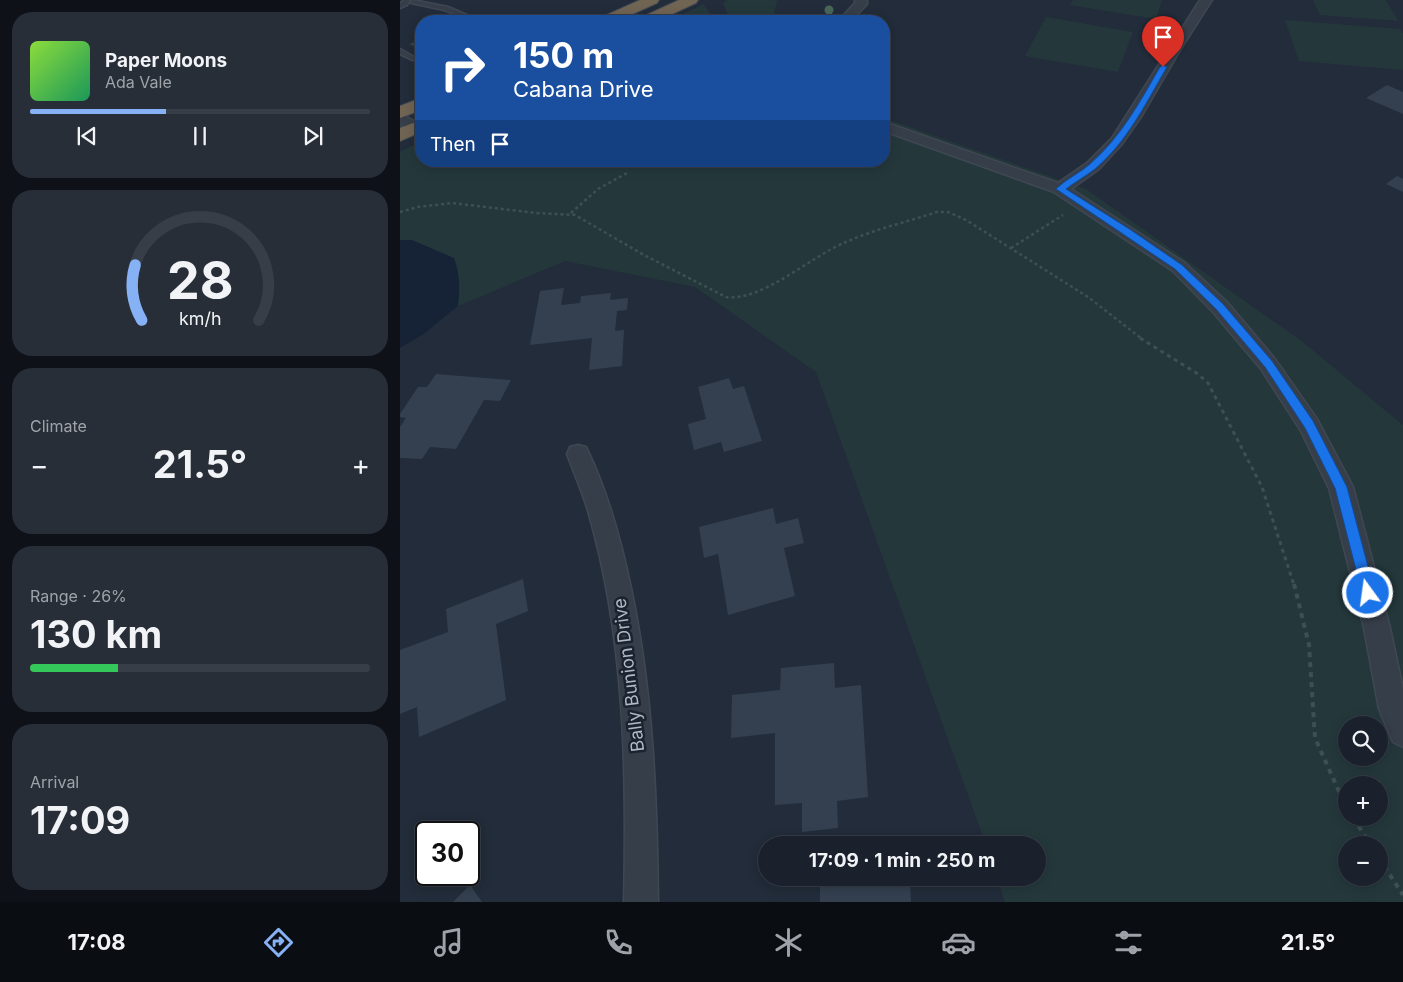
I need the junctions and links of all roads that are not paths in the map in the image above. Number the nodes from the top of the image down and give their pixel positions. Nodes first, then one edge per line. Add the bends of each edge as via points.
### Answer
1 (652, 0) edge
2 (674, 0) edge
3 (691, 0) edge
4 (844, 0) edge
5 (861, 0) edge
6 (1206, 0) edge
7 (410, 1) edge
8 (400, 6) edge
9 (463, 15) edge
10 (618, 15) edge
11 (641, 15) edge
12 (659, 15) edge
13 (846, 15) edge
14 (850, 15) edge
15 (400, 51) edge
16 (414, 59) dead end
17 (415, 107) edge
18 (400, 113) edge
19 (400, 117) edge
20 (890, 128) edge
21 (412, 129) edge
22 (1060, 189) junction
23 (578, 454) dead end
24 (1403, 732) edge
25 (641, 902) edge

1 - 10 highway
2 - 11 highway
3 - 12 highway
4 - 13 street
5 - 14 street
6 - 22 street via 1117,141 1093,166
7 - 8 lane
7 - 9 lane
15 - 16 lane
17 - 18 highway
19 - 21 street
20 - 22 street
22 - 24 street via 1178,267 1220,307 1268,364 1309,425 1341,487 1377,628 1393,709
23 - 25 street, Bally Bunion Drive via 602,516 622,606 638,716

